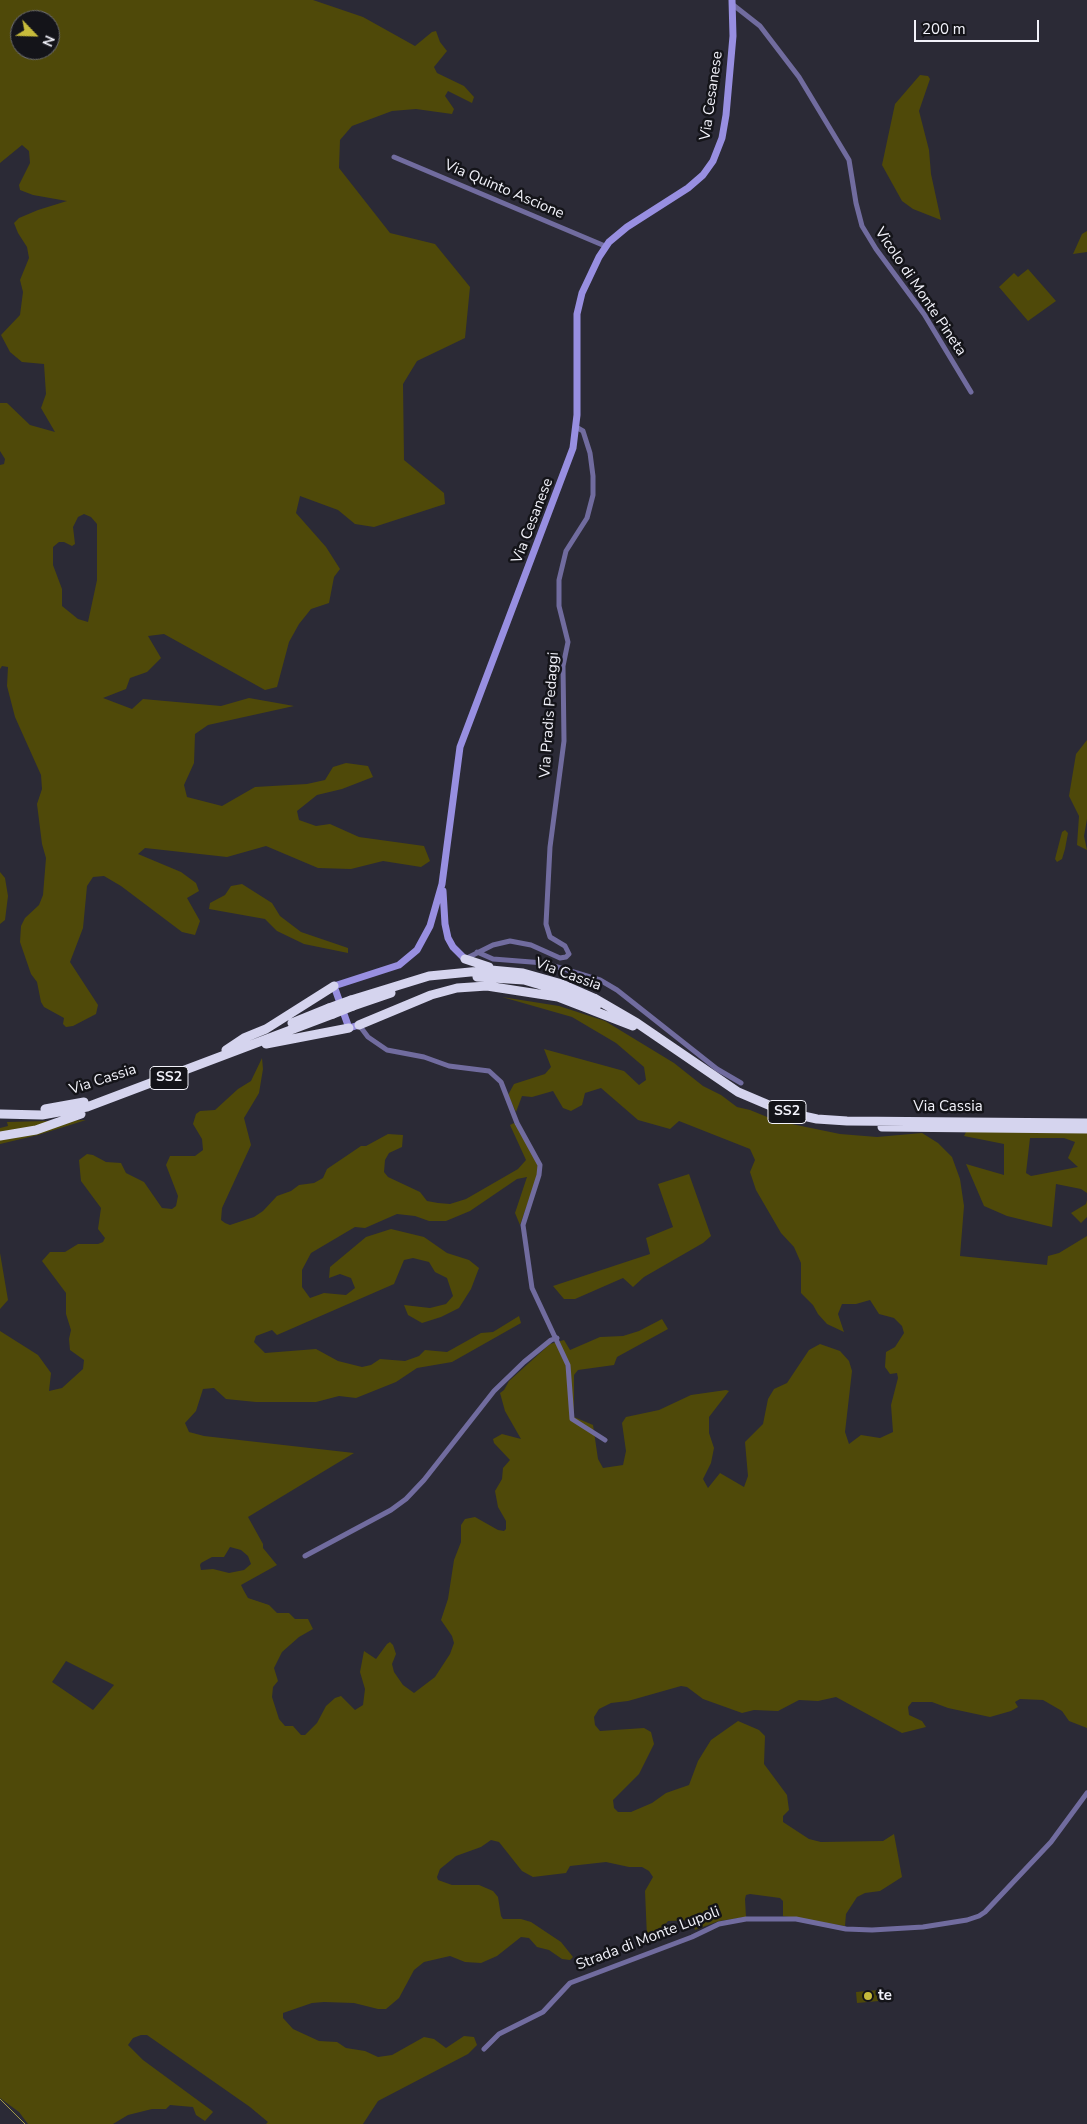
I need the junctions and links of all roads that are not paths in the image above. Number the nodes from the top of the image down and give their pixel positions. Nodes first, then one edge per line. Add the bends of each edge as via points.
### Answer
1 (732, 2) edge
2 (394, 157) dead end
3 (605, 246) junction
4 (971, 392) dead end
5 (576, 427) junction
6 (442, 884) junction
7 (477, 952) junction
8 (465, 959) junction
9 (524, 973) junction
10 (334, 986) junction
11 (352, 1003) junction
12 (331, 1011) junction
13 (359, 1025) junction
14 (633, 1026) junction
15 (349, 1028) junction
16 (226, 1050) junction
17 (241, 1050) junction
18 (741, 1082) dead end
19 (112, 1099) junction
20 (0, 1108) edge
21 (0, 1114) edge
22 (1087, 1123) edge
23 (1087, 1129) edge
24 (0, 1136) edge
25 (557, 1338) junction
26 (605, 1440) dead end
27 (305, 1556) dead end
28 (1087, 1793) edge
29 (484, 2049) dead end

1 - 3 street, Via Cesanese via 732,55 726,115 713,161 692,186 627,227
1 - 4 street, Vicolo di Monte Pineta via 760,26 799,76 849,160 862,226 924,314
2 - 3 street, Via Quinto Ascione
3 - 5 street, Via Cesanese via 587,281 578,310
5 - 6 street, Via Cesanese via 568,467 460,747
5 - 7 street, Via Pradis Pedaggi via 584,432 590,453 593,495 587,518 566,551 559,580 559,610 568,642 563,666 564,741 551,840 546,924 550,937 565,946 569,954 560,958 515,941
6 - 8 street via 446,930 453,947
6 - 10 street, Via Cesanese via 428,933 413,955 393,968
7 - 8 street, Via Pradis Pedaggi
7 - 18 street via 492,959 544,963 600,980 717,1069
8 - 9 highway via 478,965
9 - 11 highway, Via Cassia / SS2 via 491,970 429,976
9 - 22 highway, Via Cassia / SS2 via 594,998 738,1092 785,1112 847,1121
10 - 15 street
10 - 16 highway
11 - 12 highway, Via Cassia / SS2, bridge
11 - 14 highway, Via Cassia / SS2 via 429,981 494,976 524,980 561,991 608,1011
12 - 16 highway, Via Cassia / SS2
12 - 17 highway, Via Cassia / SS2
13 - 14 highway via 431,995 457,988 487,986 558,997
13 - 15 street
13 - 25 street via 368,1038 387,1050 449,1066 489,1071 501,1082 516,1123 540,1163 524,1217 523,1232 532,1288
14 - 23 highway, Via Cassia / SS2 via 735,1097 773,1114 803,1122 852,1127
15 - 17 highway
16 - 20 highway, Via Cassia / SS2 via 86,1102 40,1109
17 - 19 highway, Via Cassia / SS2
19 - 21 highway, Via Cassia / SS2 via 55,1114
19 - 24 highway via 36,1130
25 - 26 street via 569,1370 572,1419
25 - 27 street via 531,1356 499,1386 406,1499
28 - 29 street, Strada di Monte Lupoli via 1052,1842 979,1916 923,1927 872,1930 846,1929 796,1918 746,1919 719,1924 570,1983 543,2012 499,2034

